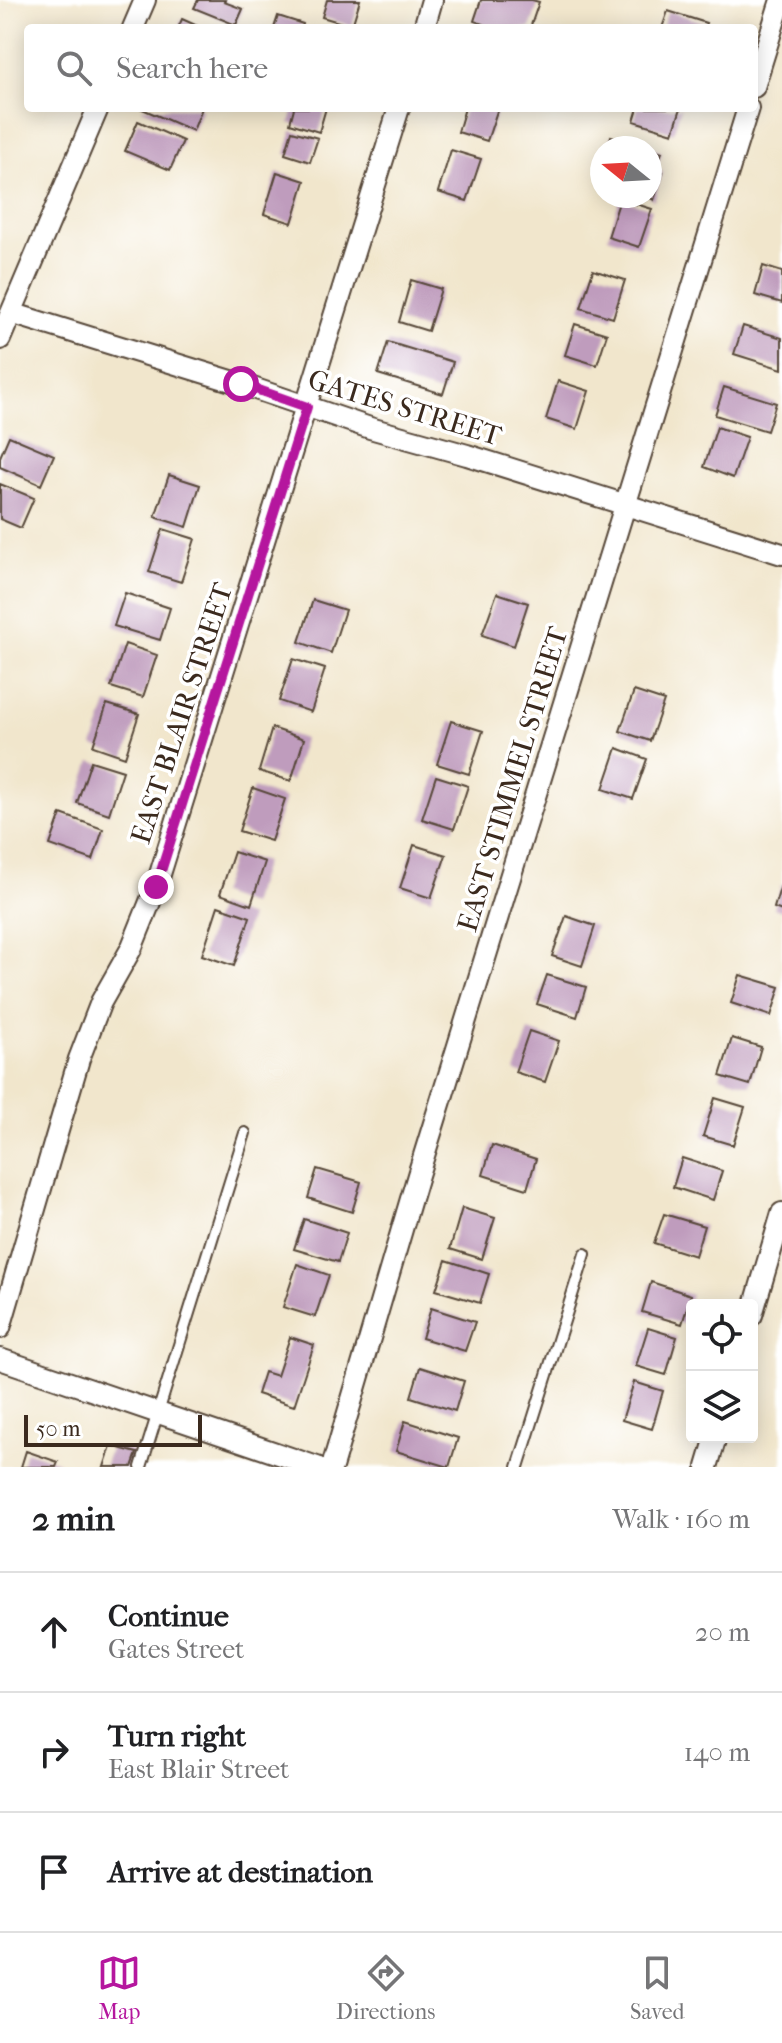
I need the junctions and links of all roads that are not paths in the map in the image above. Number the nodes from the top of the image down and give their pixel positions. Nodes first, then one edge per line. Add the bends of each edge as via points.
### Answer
1 (144, 0) edge
2 (432, 0) edge
3 (781, 0) edge
4 (135, 24) edge
5 (425, 24) edge
6 (758, 74) edge
7 (96, 112) edge
8 (398, 112) edge
9 (747, 112) edge
10 (11, 313) junction
11 (0, 339) edge
12 (307, 407) junction
13 (626, 506) junction
14 (782, 554) edge
15 (245, 1133) dead end
16 (782, 1213) edge
17 (585, 1254) dead end
18 (757, 1299) edge
19 (0, 1328) edge
20 (0, 1359) edge
21 (158, 1412) junction
22 (714, 1443) edge
23 (141, 1467) edge
24 (317, 1467) edge
25 (332, 1467) edge
26 (518, 1467) edge
27 (707, 1467) edge

1 - 4 street
2 - 5 street
3 - 6 street
7 - 10 street
8 - 12 street, EAST BLAIR STREET
9 - 13 street, EAST STIMMEL STREET
10 - 11 street
10 - 12 street, GATES STREET
12 - 13 street, GATES STREET
12 - 19 street, EAST BLAIR STREET via 156,887 79,1059
13 - 14 street, GATES STREET
13 - 25 street, EAST STIMMEL STREET
15 - 21 lane
16 - 18 street
17 - 26 lane
20 - 21 street
21 - 23 lane
21 - 24 street
22 - 27 street

